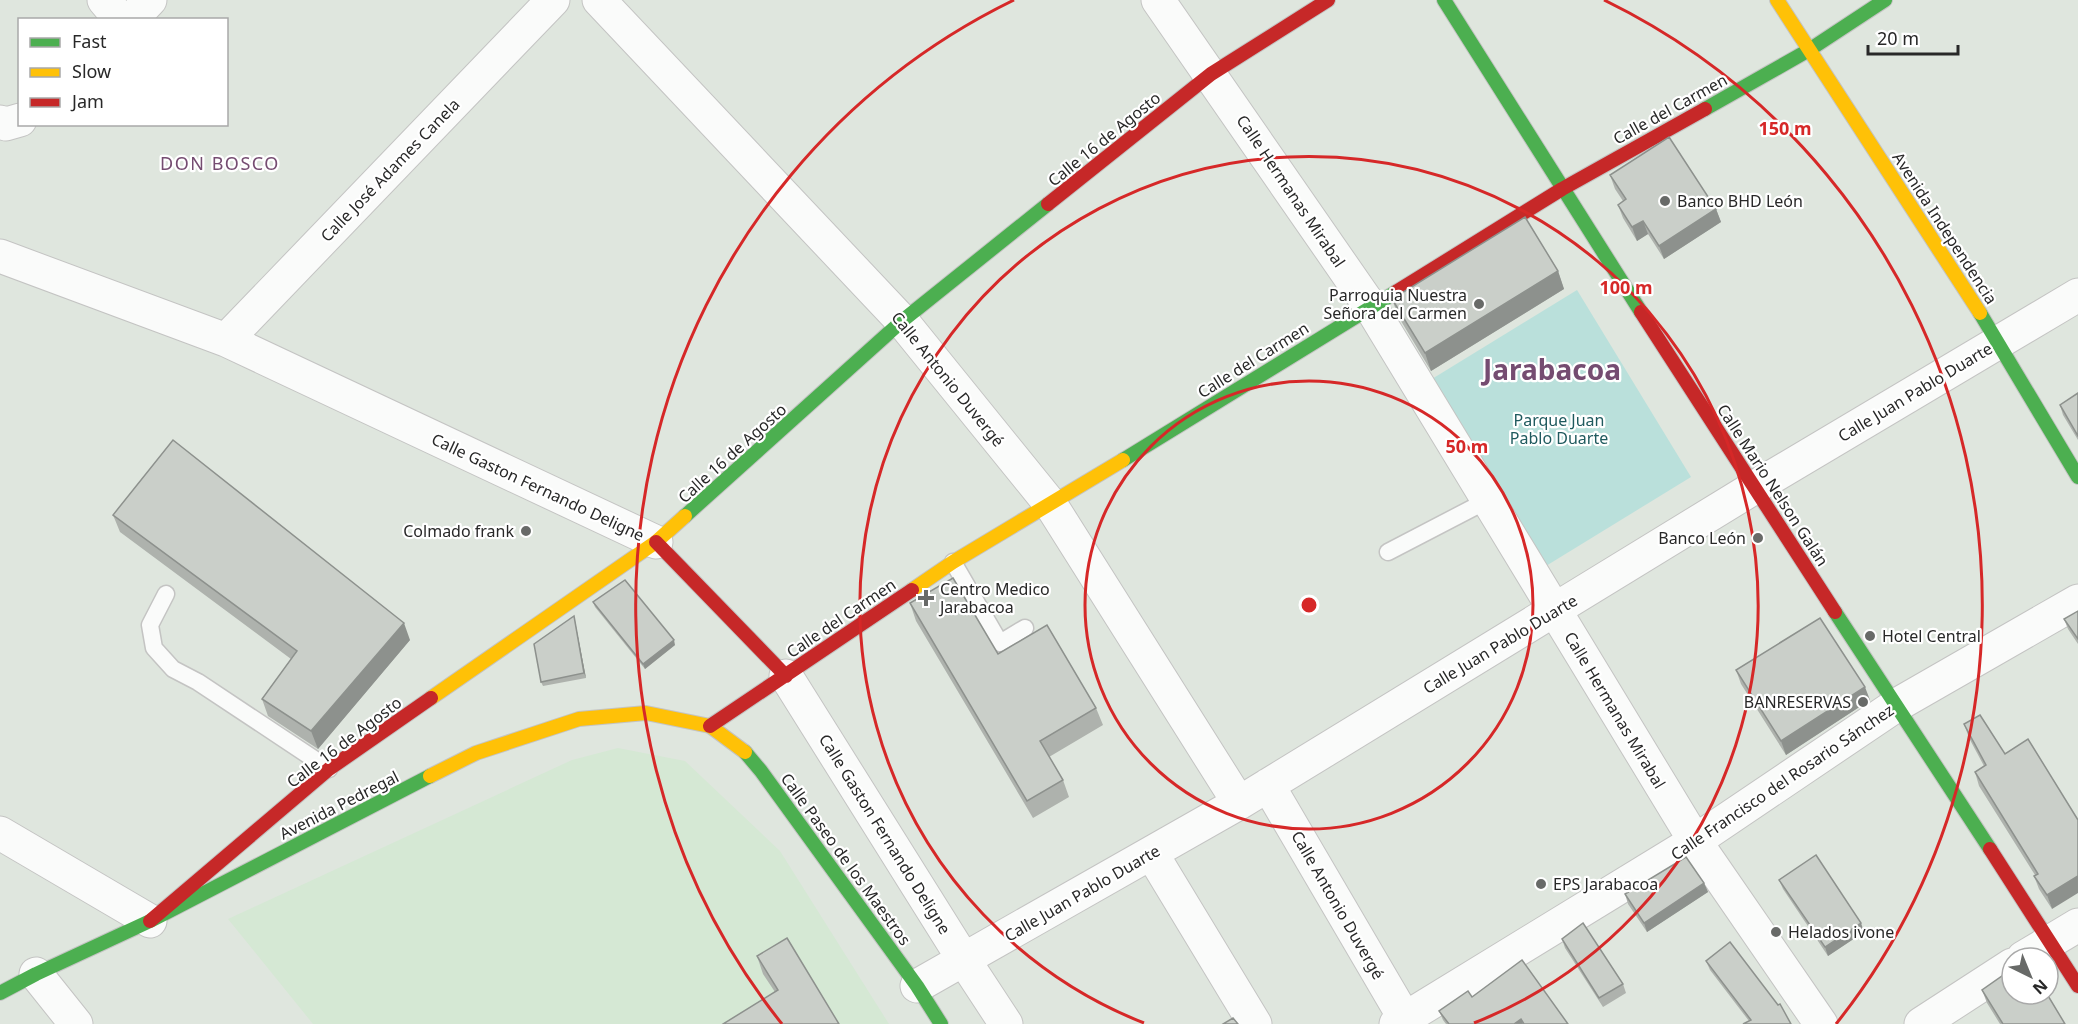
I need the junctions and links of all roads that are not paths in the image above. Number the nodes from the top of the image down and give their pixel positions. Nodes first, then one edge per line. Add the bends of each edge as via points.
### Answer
1 (104, 0) edge
2 (150, 0) edge
3 (553, 0) edge
4 (599, 0) edge
5 (1158, 0) edge
6 (1328, 0) edge
7 (1444, 0) edge
8 (1778, 0) edge
9 (1885, 0) edge
10 (119, 18) edge
11 (133, 18) edge
12 (1809, 50) junction
13 (1211, 74) junction
14 (18, 121) edge
15 (0, 122) edge
16 (1562, 189) junction
17 (0, 256) edge
18 (2078, 295) edge
19 (1370, 306) junction
20 (902, 321) junction
21 (226, 340) junction
22 (2000, 342) junction
23 (2078, 477) edge
24 (1755, 487) junction
25 (1488, 500) junction
26 (1051, 505) junction
27 (656, 542) junction
28 (1388, 552) dead end
29 (953, 562) junction
30 (166, 594) dead end
31 (2078, 601) edge
32 (1555, 611) junction
33 (1025, 628) dead end
34 (786, 676) junction
35 (1895, 706) junction
36 (710, 726) junction
37 (329, 769) junction
38 (1268, 785) junction
39 (1239, 803) junction
40 (0, 833) edge
41 (1695, 841) junction
42 (1152, 854) junction
43 (150, 921) junction
44 (2064, 933) edge
45 (2043, 946) edge
46 (964, 960) junction
47 (2000, 973) edge
48 (36, 974) junction
49 (917, 986) junction
50 (2078, 986) edge
51 (0, 993) edge
52 (1403, 1022) edge
53 (76, 1024) edge
54 (941, 1024) edge
55 (1006, 1024) edge
56 (1255, 1024) edge
57 (1821, 1024) edge
58 (1921, 1024) edge

1 - 10 street
2 - 11 street
3 - 21 street, Calle José Adames Canela
4 - 20 street, Calle Antonio Duvergé
5 - 13 street, Calle Hermanas Mirabal
6 - 13 street, Calle 16 de Agosto
7 - 16 street, Calle Mario Nelson Galán
8 - 12 street, Avenida Independencia
9 - 12 street, Calle del Carmen
12 - 16 street, Calle del Carmen
12 - 22 street, Avenida Independencia
13 - 19 street, Calle Hermanas Mirabal
13 - 20 street, Calle 16 de Agosto
14 - 15 street
16 - 19 street, Calle del Carmen
16 - 24 street, Calle Mario Nelson Galán
17 - 21 street, Calle Gaston Fernando Deligne
18 - 22 street, Calle Juan Pablo Duarte
19 - 25 street, Calle Hermanas Mirabal
19 - 26 street, Calle del Carmen
20 - 26 street, Calle Antonio Duvergé
20 - 27 street, Calle 16 de Agosto
21 - 27 street, Calle Gaston Fernando Deligne
22 - 23 street, Avenida Independencia
22 - 24 street, Calle Juan Pablo Duarte
24 - 32 street, Calle Juan Pablo Duarte
24 - 35 street, Calle Mario Nelson Galán
25 - 28 lane
25 - 32 street, Calle Hermanas Mirabal
26 - 29 street, Calle del Carmen
26 - 39 street, Calle Antonio Duvergé
27 - 34 street, Calle Gaston Fernando Deligne
27 - 37 street, Calle 16 de Agosto
29 - 33 lane via 1000,643
29 - 34 street, Calle del Carmen
30 - 37 lane via 150,625 154,648 173,669
31 - 35 street, Calle Francisco del Rosario Sánchez
32 - 38 street, Calle Juan Pablo Duarte
32 - 41 street, Calle Hermanas Mirabal
34 - 36 street, Calle del Carmen
34 - 46 street, Calle Gaston Fernando Deligne
35 - 41 street, Calle Francisco del Rosario Sánchez
35 - 44 street, Calle Mario Nelson Galán
36 - 43 street, Avenida Pedregal via 646,712 579,719 519,738 476,753
36 - 49 street, Calle Paseo de los Maestros via 740,747 761,771
37 - 43 street, Calle 16 de Agosto
38 - 39 street, Calle Juan Pablo Duarte
38 - 52 street, Calle Antonio Duvergé
39 - 42 street, Calle Juan Pablo Duarte
40 - 43 street
41 - 52 street, Calle Francisco del Rosario Sánchez
41 - 57 street, Calle Hermanas Mirabal
42 - 46 street, Calle Juan Pablo Duarte
42 - 56 street
43 - 48 street, Avenida Pedregal
44 - 45 street
44 - 50 street, Calle Mario Nelson Galán
46 - 49 street, Calle Juan Pablo Duarte
46 - 55 street, Calle Gaston Fernando Deligne
47 - 58 street
48 - 51 street, Avenida Pedregal
48 - 53 street
49 - 54 street, Calle Paseo de los Maestros

